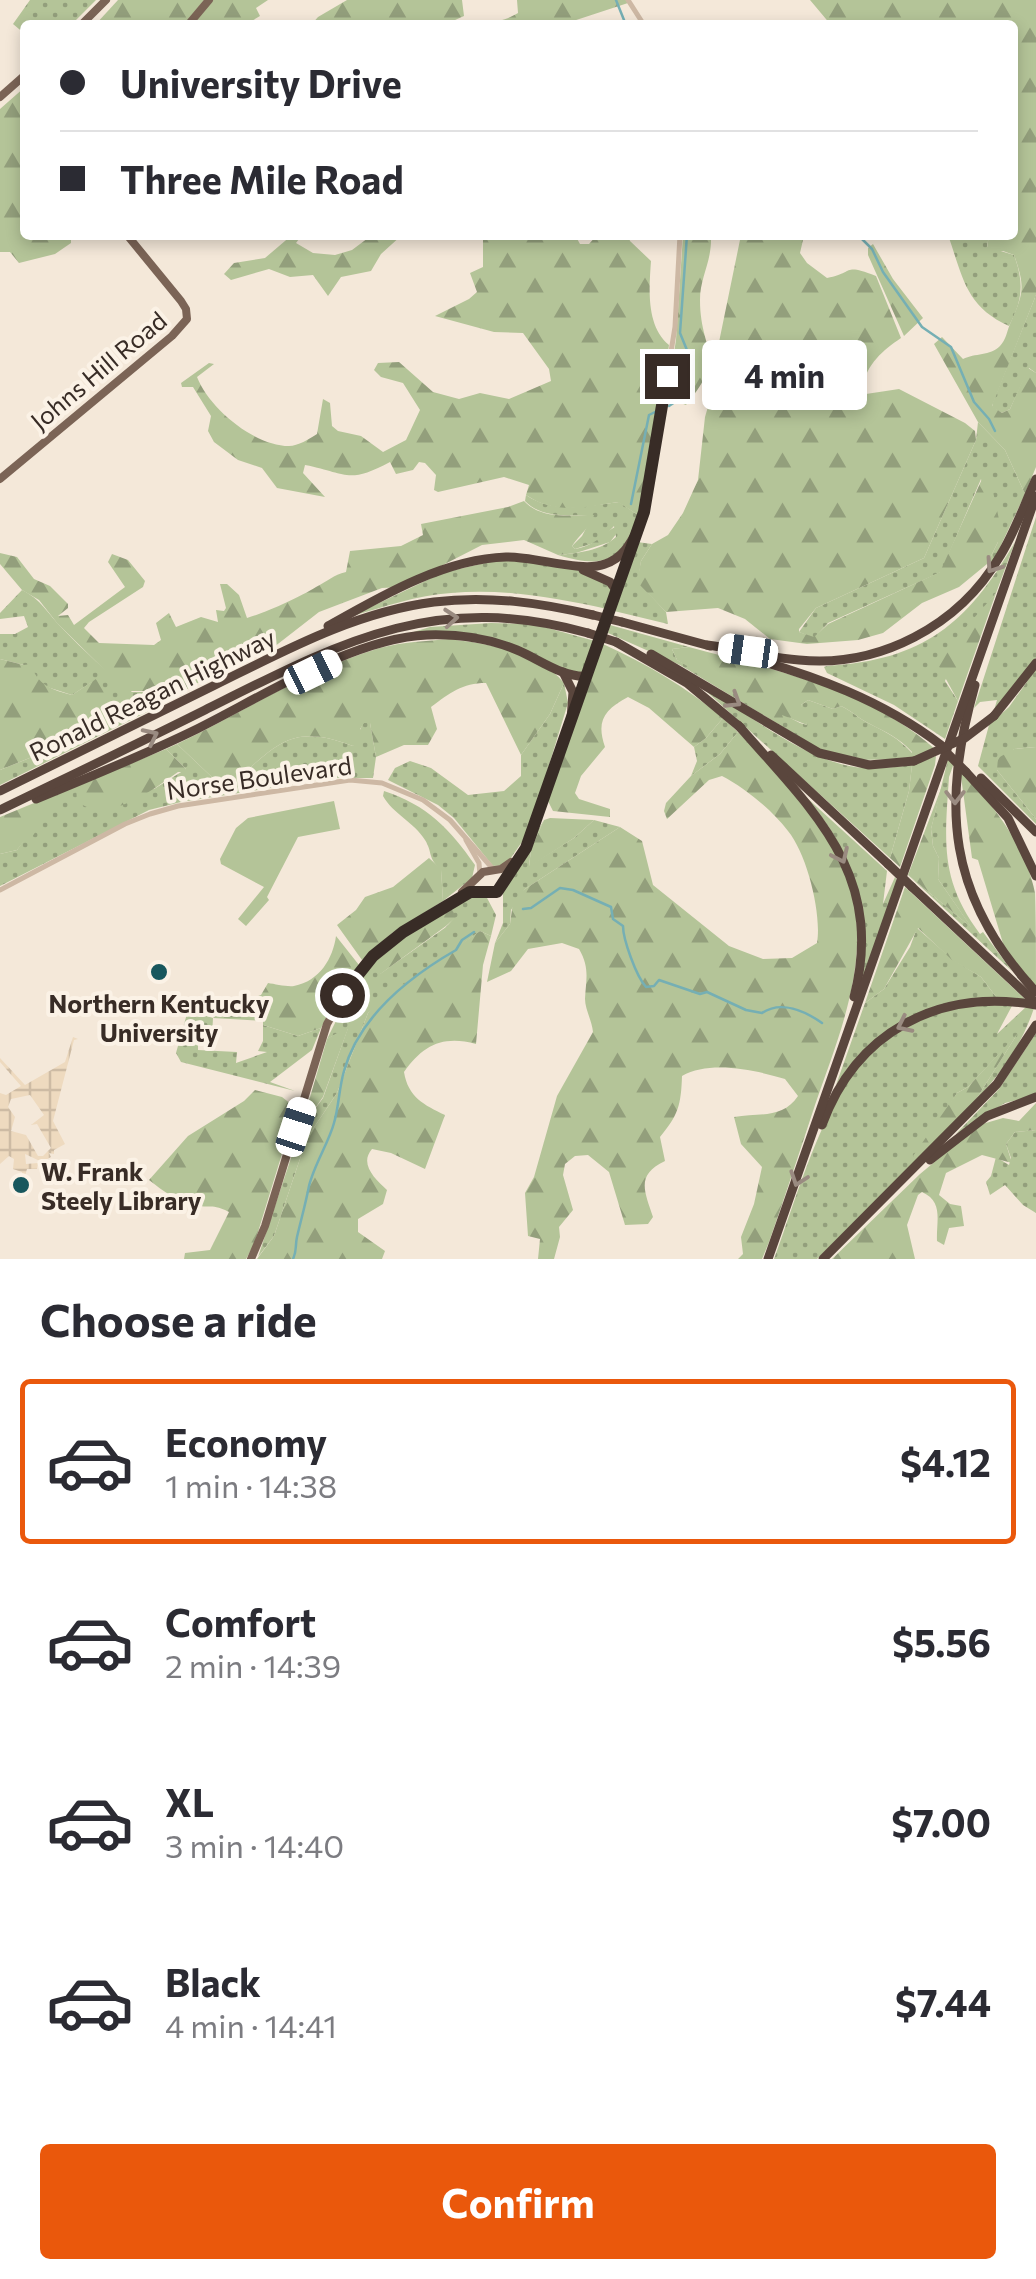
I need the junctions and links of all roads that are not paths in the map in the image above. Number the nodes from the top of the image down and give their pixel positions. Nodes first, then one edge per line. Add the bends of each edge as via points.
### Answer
1 (106, 0) edge
2 (209, 0) edge
3 (86, 20) edge
4 (192, 20) edge
5 (20, 79) edge
6 (0, 97) edge
7 (131, 240) edge
8 (680, 240) edge
9 (0, 479) edge
10 (1036, 479) edge
11 (1036, 496) edge
12 (640, 525) junction
13 (562, 562) junction
14 (617, 591) junction
15 (988, 634) junction
16 (616, 642) junction
17 (299, 644) junction
18 (707, 645) junction
19 (1036, 663) edge
20 (561, 670) junction
21 (587, 676) junction
22 (572, 720) junction
23 (738, 725) junction
24 (967, 769) junction
25 (0, 791) edge
26 (0, 810) edge
27 (539, 811) junction
28 (1036, 832) edge
29 (465, 838) junction
30 (494, 870) junction
31 (1036, 876) edge
32 (479, 877) junction
33 (502, 882) junction
34 (0, 890) edge
35 (483, 892) junction
36 (447, 904) junction
37 (1026, 987) junction
38 (1036, 992) edge
39 (1036, 1004) edge
40 (1036, 1013) edge
41 (1036, 1025) edge
42 (1022, 1048) junction
43 (841, 1054) junction
44 (1036, 1097) edge
45 (808, 1149) junction
46 (889, 1194) junction
47 (251, 1259) edge
48 (768, 1259) edge
49 (822, 1259) edge

1 - 3 main road
2 - 4 main road
5 - 6 main road
7 - 9 main road, Johns Hill Road via 181,301 187,319
8 - 12 street via 674,327
10 -> 18 highway via 988,576 914,638 831,661
11 - 15 highway
12 - 13 highway via 612,562
12 - 14 street
13 - 14 highway via 604,578
13 - 17 highway via 500,557 456,565
14 - 21 main road
15 -> 37 highway via 958,762 956,831 980,914
15 - 43 highway
16 -> 19 highway, bridge via 684,670 819,752 868,765 914,761 965,738 994,716
16 - 23 highway via 675,675
26 -> 16 highway, Ronald Reagan Highway, bridge via 296,665 384,630 476,616 522,619
17 - 18 highway, Ronald Reagan Highway, bridge via 355,621 438,601 509,600
17 - 25 highway, Ronald Reagan Highway
18 - 24 highway, Ronald Reagan Highway, bridge via 842,688 886,710
20 - 21 highway
20 - 22 highway via 572,686
20 - 26 highway via 470,637 392,640 146,753
21 - 22 main road
22 - 27 main road
23 - 37 highway, bridge
23 -> 43 highway via 818,817 849,874 861,955
24 - 28 highway, Ronald Reagan Highway
24 - 31 highway via 1008,818
27 - 30 main road via 513,860
27 - 33 main road via 526,848
29 - 30 street, Norse Boulevard
29 - 32 street, Norse Boulevard
29 - 34 street, Norse Boulevard via 415,795 374,782 342,781 150,814
30 - 32 main road
30 - 33 main road
32 - 35 main road
32 - 36 main road
33 - 35 main road via 494,893
35 - 36 main road
36 - 47 main road via 378,951 334,1008
37 - 38 highway
37 - 39 highway
39 -> 45 highway via 940,1010 885,1034 844,1076
40 - 42 highway
41 - 42 highway
42 - 46 highway
43 - 45 highway
44 - 46 highway via 977,1122
45 -> 48 highway
46 - 49 highway

